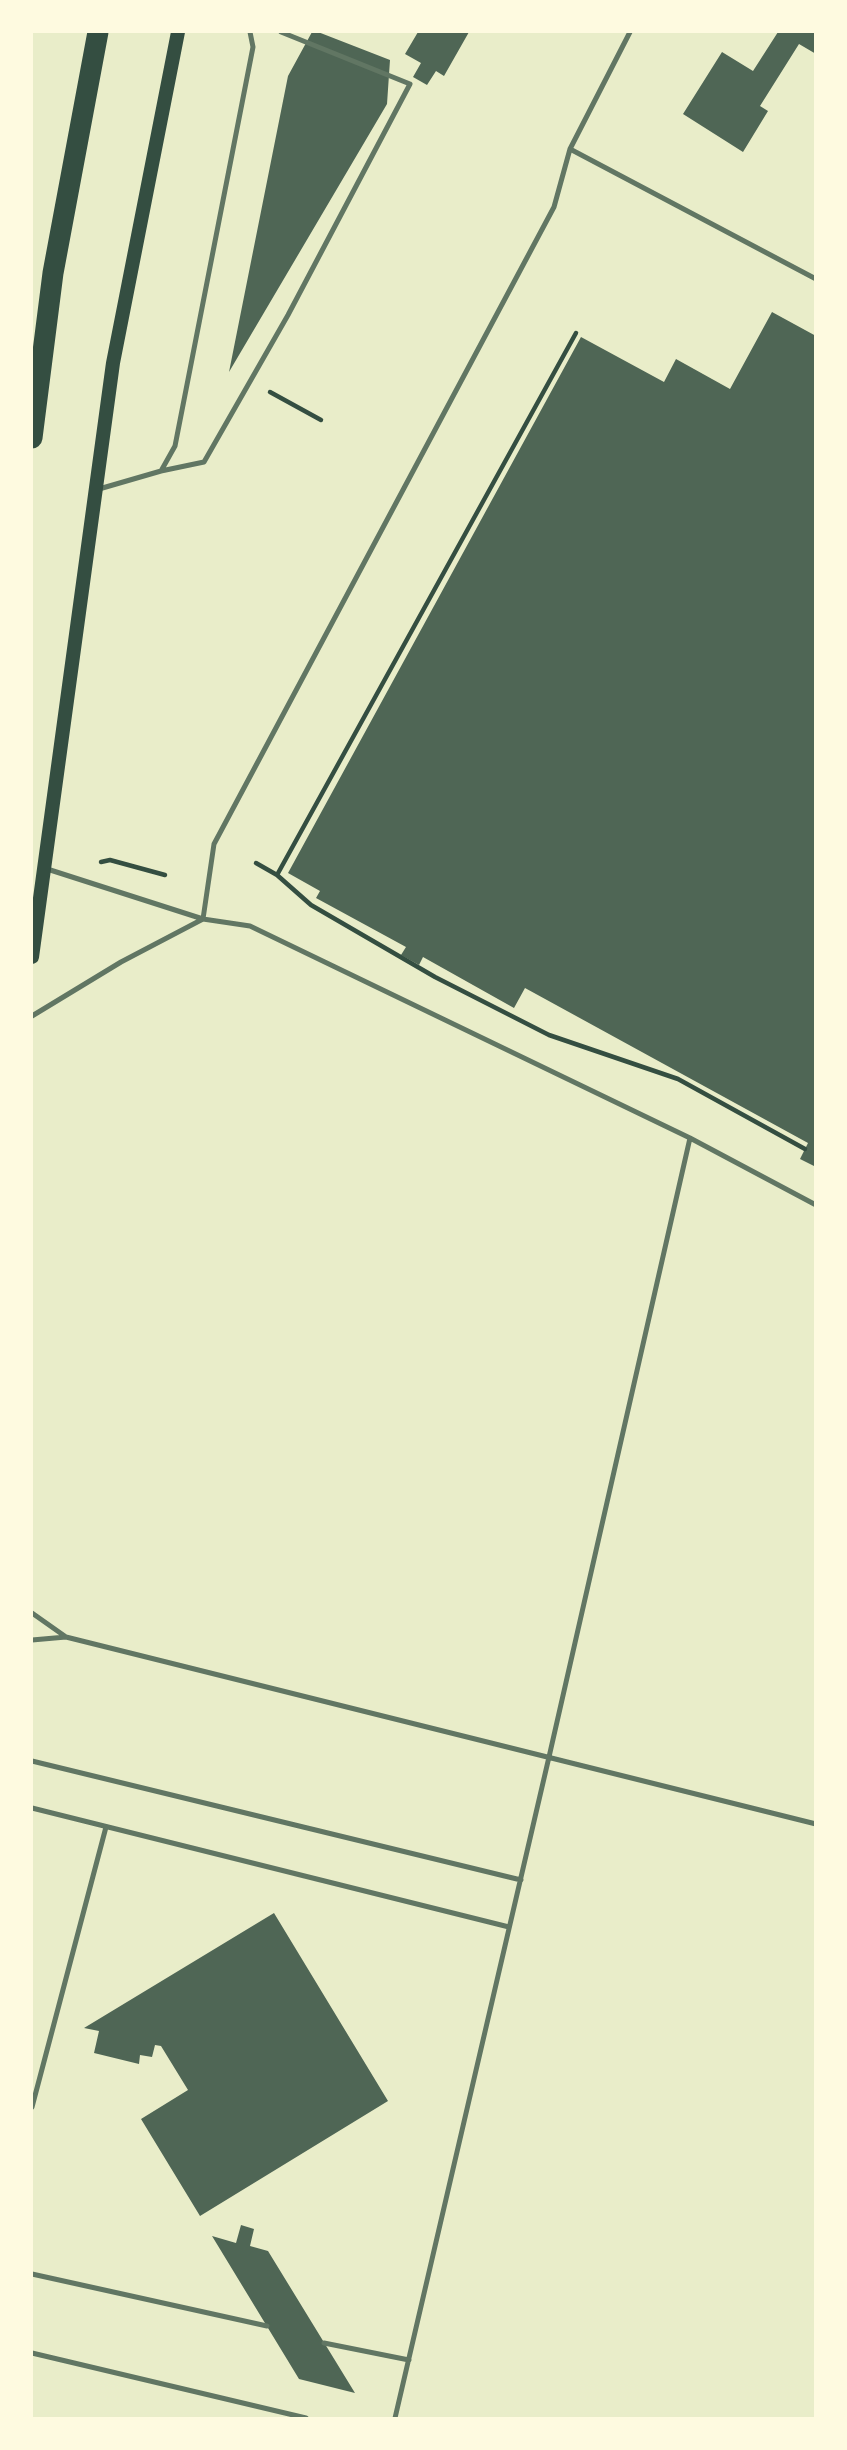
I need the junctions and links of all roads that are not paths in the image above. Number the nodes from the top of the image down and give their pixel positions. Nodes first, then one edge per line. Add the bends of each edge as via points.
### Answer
1 (98, 32) edge
2 (178, 32) edge
3 (250, 32) edge
4 (281, 32) edge
5 (630, 32) edge
6 (570, 149) junction
7 (816, 279) edge
8 (32, 438) edge
9 (160, 471) junction
10 (96, 490) junction
11 (44, 868) junction
12 (203, 919) junction
13 (32, 957) edge
14 (32, 1016) edge
15 (690, 1138) junction
16 (816, 1205) edge
17 (32, 1613) edge
18 (66, 1637) junction
19 (32, 1640) edge
20 (549, 1758) junction
21 (32, 1761) edge
22 (32, 1808) edge
23 (816, 1824) edge
24 (106, 1827) junction
25 (521, 1880) junction
26 (509, 1927) junction
27 (32, 2108) edge
28 (32, 2274) edge
29 (267, 2326) dead end
30 (324, 2343) dead end
31 (32, 2353) edge
32 (409, 2360) junction
33 (306, 2418) edge
34 (395, 2418) edge

1 - 8 highway via 53,273
2 - 10 main road via 113,363
3 - 9 lane via 253,47 175,446
4 - 9 lane via 410,84 288,316 204,461
5 - 6 lane
6 - 7 lane
6 - 12 lane via 554,207 214,844
9 - 10 lane
10 - 11 main road
11 - 12 lane
11 - 13 main road
12 - 14 lane
12 - 15 lane via 250,926
15 - 16 lane
15 - 20 lane
17 - 18 lane
18 - 19 lane
18 - 20 lane
20 - 23 lane
20 - 25 lane
21 - 25 lane
22 - 24 lane
24 - 26 lane
24 - 27 lane
25 - 26 lane
26 - 32 lane
28 - 29 lane
30 - 32 lane
31 - 33 lane
32 - 34 lane

